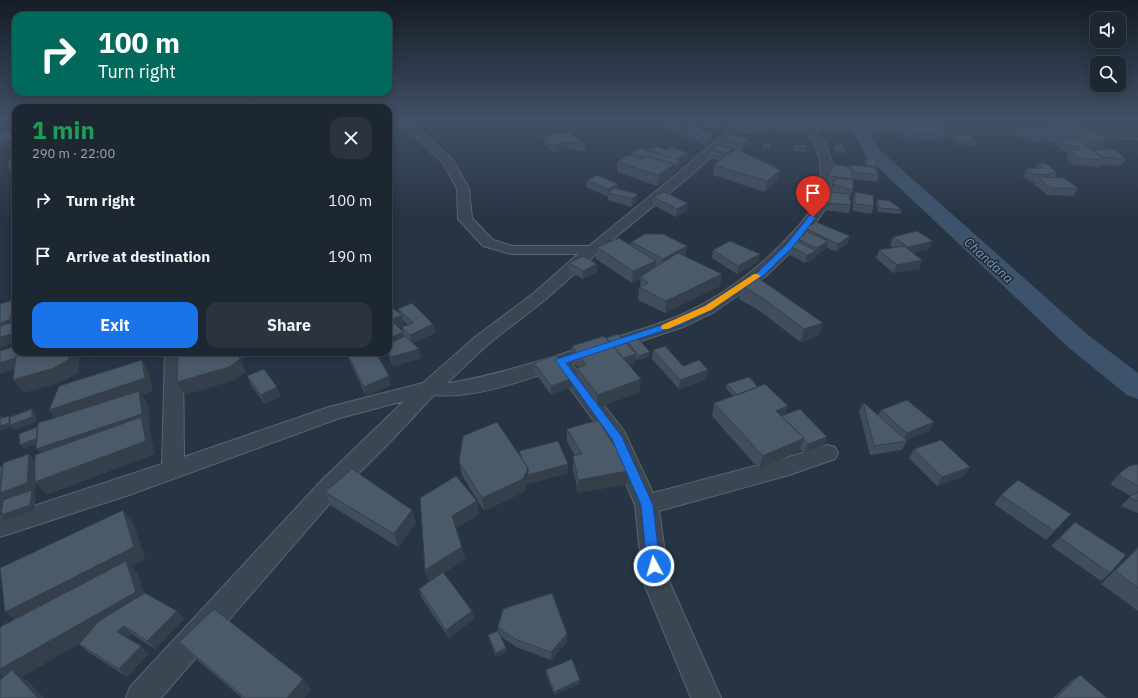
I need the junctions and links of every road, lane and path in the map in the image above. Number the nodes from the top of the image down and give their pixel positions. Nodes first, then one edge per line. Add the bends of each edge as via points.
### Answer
1 (438, 152) edge
2 (709, 152) edge
3 (823, 152) edge
4 (592, 250) junction
5 (174, 356) edge
6 (560, 361) junction
7 (429, 388) junction
8 (826, 453) dead end
9 (173, 470) junction
10 (647, 505) junction
11 (0, 527) edge
12 (141, 698) edge
13 (706, 698) edge

1 - 4 street via 449,162 462,189 465,219 488,243 511,250
2 - 4 street
3 - 6 street via 827,166 824,192 818,208 781,255 749,282 677,323
4 - 7 street via 540,296 481,341
5 - 9 street
6 - 7 street via 512,377 473,386 450,390
6 - 10 street via 617,437
7 - 9 street via 336,412
7 - 12 street via 330,487
8 - 10 street via 789,466
9 - 11 street
10 - 13 street via 656,581

